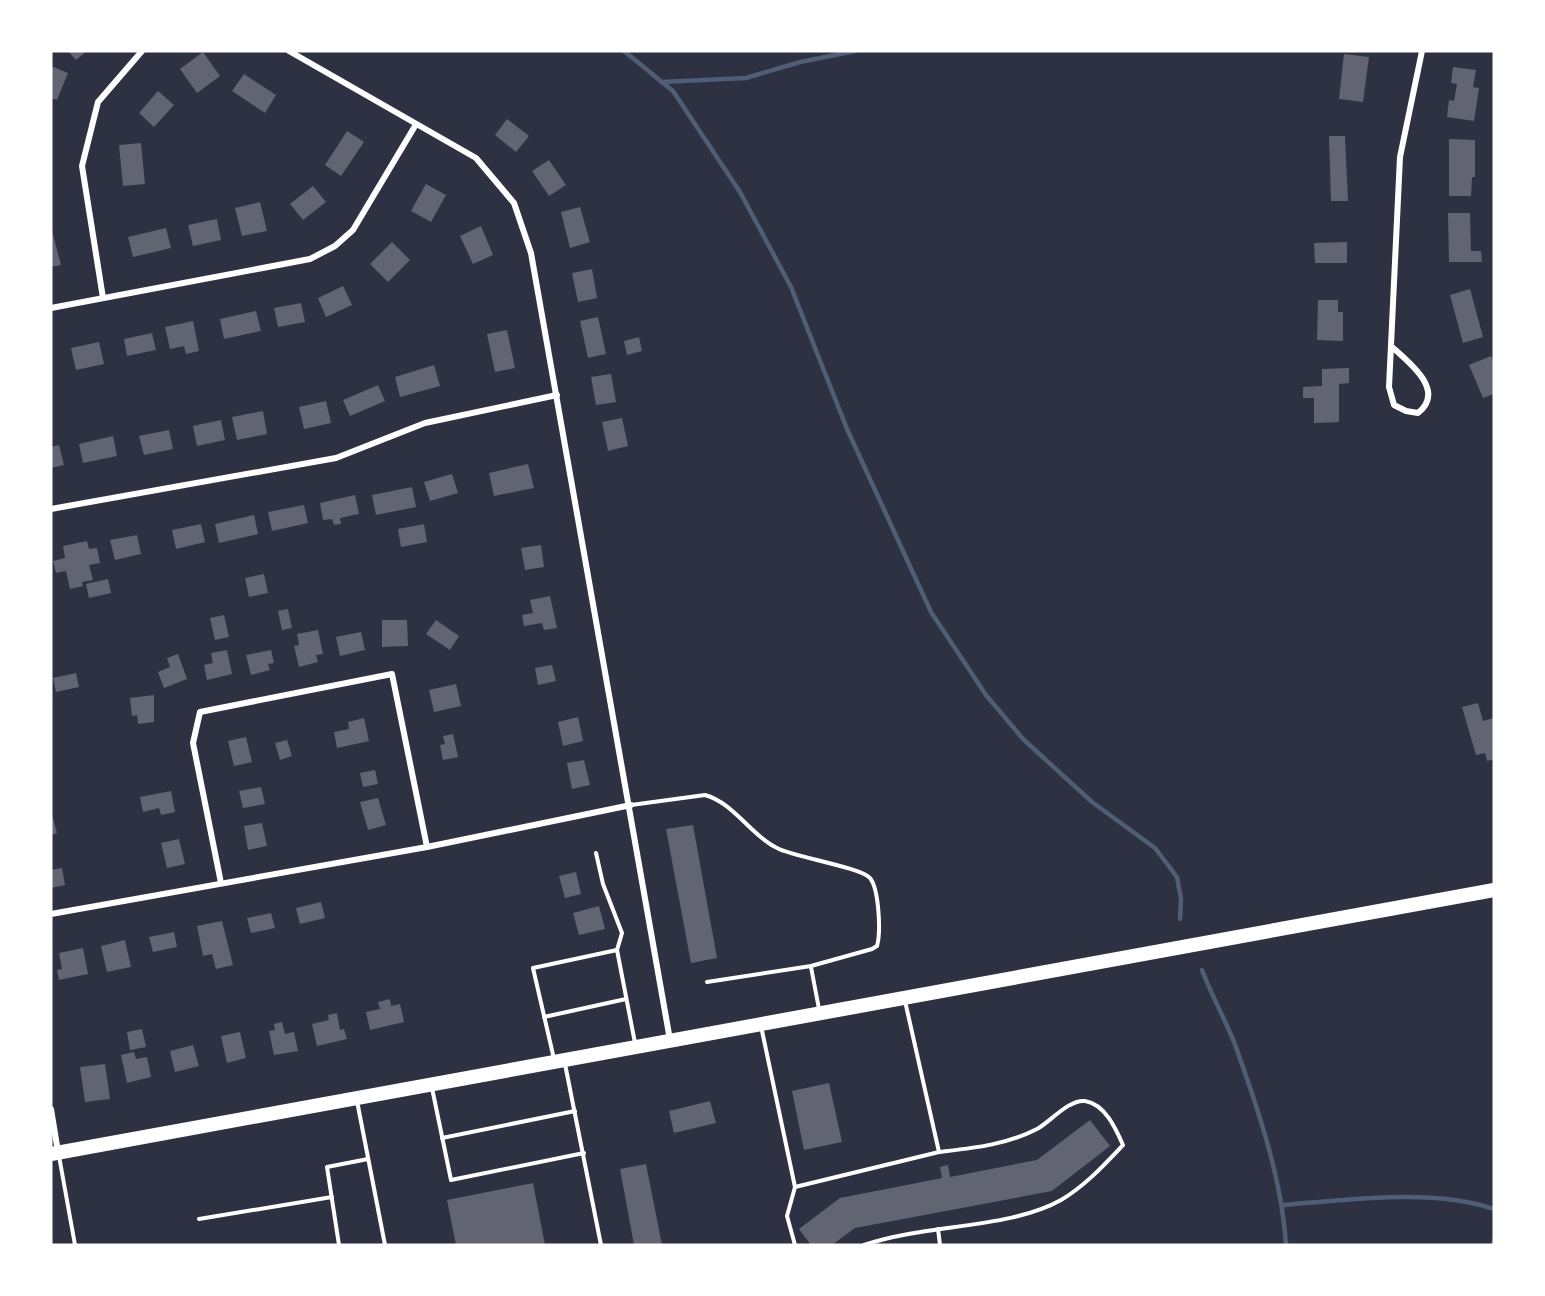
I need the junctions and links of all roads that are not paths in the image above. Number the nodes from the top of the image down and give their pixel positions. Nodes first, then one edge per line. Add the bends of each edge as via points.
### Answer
1 (142, 51) edge
2 (289, 51) edge
3 (1422, 51) edge
4 (415, 126) junction
5 (103, 298) junction
6 (51, 308) edge
7 (1392, 347) junction
8 (557, 395) junction
9 (51, 509) edge
10 (631, 804) junction
11 (427, 847) junction
12 (596, 853) dead end
13 (222, 883) junction
14 (1494, 890) edge
15 (51, 914) edge
16 (616, 950) junction
17 (811, 966) junction
18 (707, 982) dead end
19 (904, 998) junction
20 (626, 999) junction
21 (820, 1013) junction
22 (544, 1017) junction
23 (760, 1024) junction
24 (670, 1041) junction
25 (636, 1047) junction
26 (559, 1061) junction
27 (431, 1084) junction
28 (357, 1099) junction
29 (51, 1108) edge
30 (575, 1111) junction
31 (442, 1138) junction
32 (939, 1152) junction
33 (55, 1153) edge
34 (584, 1153) junction
35 (368, 1159) junction
36 (795, 1187) junction
37 (332, 1197) junction
38 (200, 1219) dead end
39 (938, 1229) junction
40 (75, 1245) edge
41 (339, 1245) edge
42 (385, 1245) edge
43 (602, 1245) edge
44 (795, 1245) edge
45 (864, 1245) edge
46 (940, 1245) edge

1 - 5 street via 98,102 82,166
2 - 4 street
3 - 7 street via 1400,158
4 - 5 street via 353,230 335,246 310,259
4 - 8 street via 476,159 514,203 531,253
5 - 6 street
7 - 7 street via 1389,387 1394,405 1418,413 1428,405 1430,394 1423,378
8 - 9 street via 425,423 336,458
8 - 10 street
10 - 11 street
10 - 17 lane via 705,795 716,798 779,849 869,876 876,898 877,946
10 - 24 street
11 - 13 street
11 - 13 street via 392,674 200,712 193,743
12 - 16 lane via 622,933
13 - 15 street
14 - 19 main road
16 - 20 lane
16 - 22 lane via 533,968
17 - 18 lane
17 - 21 lane
19 - 21 main road
19 - 32 lane
20 - 22 lane
20 - 25 lane
21 - 23 main road
22 - 26 lane
23 - 24 main road
23 - 36 lane
24 - 25 main road
25 - 26 main road
26 - 27 main road
26 - 30 lane
27 - 28 main road
27 - 31 lane
28 - 33 main road
28 - 35 lane
29 - 33 street
30 - 31 lane
30 - 34 lane
31 - 34 lane via 451,1180
32 - 36 lane
32 - 39 lane via 1006,1142 1038,1129 1075,1102 1085,1101 1114,1125 1123,1145 1079,1188 1046,1207
33 - 40 lane
34 - 43 lane
35 - 37 lane via 327,1167
35 - 42 lane
36 - 44 lane via 788,1216
37 - 38 lane
37 - 41 lane
39 - 45 lane via 891,1236
39 - 46 lane

